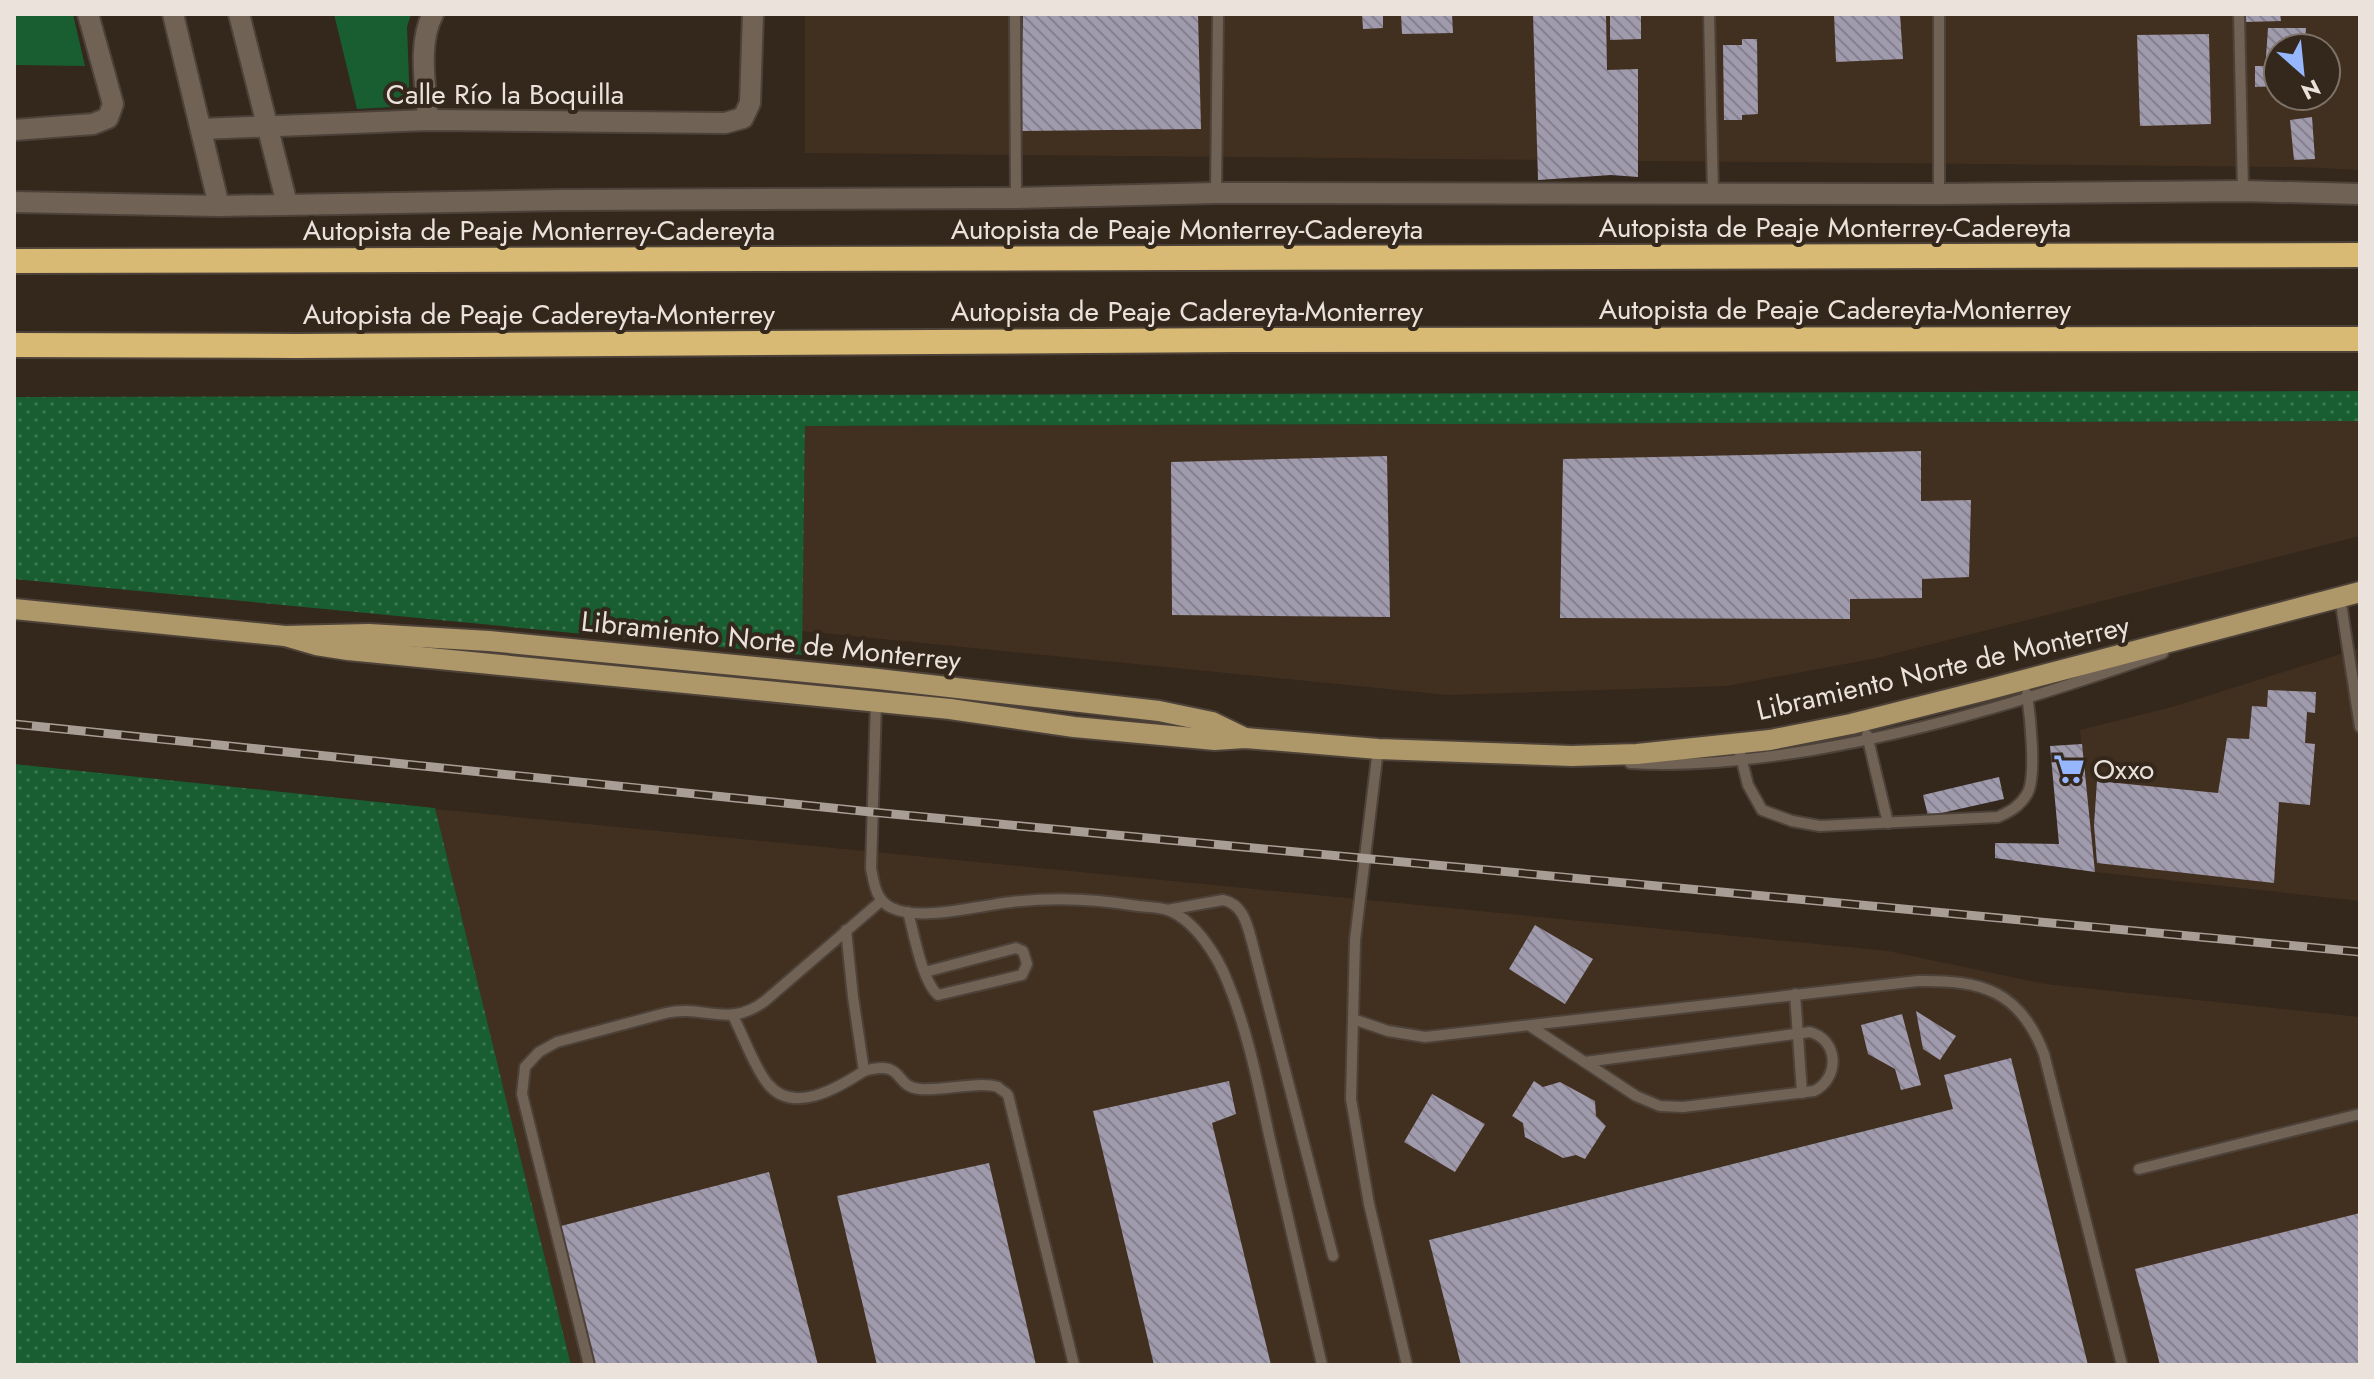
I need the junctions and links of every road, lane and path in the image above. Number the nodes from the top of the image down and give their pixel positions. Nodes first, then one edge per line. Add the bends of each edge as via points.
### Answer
1 (88, 14) edge
2 (173, 14) edge
3 (239, 14) edge
4 (433, 14) edge
5 (753, 14) edge
6 (1015, 14) edge
7 (1218, 14) edge
8 (1709, 14) edge
9 (1939, 14) edge
10 (2239, 14) edge
11 (428, 120) junction
12 (266, 127) junction
13 (201, 129) junction
14 (14, 130) edge
15 (2243, 191) junction
16 (1216, 193) junction
17 (1713, 194) junction
18 (1939, 194) junction
19 (2360, 194) edge
20 (1016, 198) junction
21 (14, 202) edge
22 (287, 204) junction
23 (219, 206) junction
24 (2360, 255) edge
25 (14, 261) edge
26 (2360, 339) edge
27 (14, 345) edge
28 (2350, 594) edge
29 (14, 609) edge
30 (285, 636) junction
31 (670, 658) junction
32 (2027, 689) junction
33 (1060, 699) junction
34 (876, 702) junction
35 (2360, 727) edge
36 (1866, 730) junction
37 (1245, 738) junction
38 (1378, 749) junction
39 (1740, 752) junction
40 (1888, 823) junction
41 (881, 901) junction
42 (1167, 910) junction
43 (908, 912) junction
44 (846, 930) junction
45 (925, 972) junction
46 (1795, 994) junction
47 (733, 1016) junction
48 (1353, 1019) junction
49 (1530, 1026) junction
50 (1798, 1032) junction
51 (1585, 1062) junction
52 (864, 1071) junction
53 (1802, 1093) junction
54 (2360, 1114) edge
55 (2139, 1169) dead end
56 (1333, 1256) dead end
57 (589, 1365) edge
58 (1074, 1365) edge
59 (1322, 1365) edge
60 (1407, 1365) edge
61 (2122, 1365) edge

1 - 14 street via 113,104 108,118 93,124
2 - 13 street
3 - 12 street
4 - 11 street via 425,44
5 - 11 street, Calle Río la Boquilla via 750,103 743,118 707,124
6 - 20 lane
7 - 16 lane
8 - 17 lane
9 - 18 lane
10 - 15 lane
11 - 12 street, Calle Río la Boquilla
12 - 13 street, Calle Río la Boquilla
12 - 22 street
13 - 23 street
15 - 18 street
15 - 19 street
16 - 17 street
16 - 20 street
17 - 18 street
20 - 22 street
21 - 23 street
22 - 23 street
24 - 25 highway, Autopista de Peaje Monterrey-Cadereyta
26 - 27 highway, Autopista de Peaje Cadereyta-Monterrey
28 - 32 main road, Libramiento Norte de Monterrey
28 - 35 lane
29 - 30 main road, Libramiento Norte de Monterrey
30 - 31 main road, Libramiento Norte de Monterrey via 399,635
30 - 34 main road, Libramiento Norte de Monterrey via 348,650
31 - 33 main road, Libramiento Norte de Monterrey
31 - 34 main road via 724,673 837,688
32 - 36 main road, Libramiento Norte de Monterrey
32 - 40 lane via 2032,769 2029,791 2017,808 1998,817
33 - 34 main road
33 - 37 main road, Libramiento Norte de Monterrey via 1189,716
34 - 37 main road, Libramiento Norte de Monterrey via 1074,727
34 - 41 lane via 871,868
36 - 39 main road, Libramiento Norte de Monterrey via 1770,740
36 - 40 lane
37 - 38 main road, Libramiento Norte de Monterrey
38 - 39 main road, Libramiento Norte de Monterrey via 1572,756
38 - 48 lane via 1355,940
39 - 40 lane via 1748,785 1762,810 1820,826
41 - 43 lane
41 - 44 lane
42 - 43 lane via 1066,900
42 - 56 lane via 1223,900 1243,915
42 - 59 lane via 1185,921 1215,957 1241,1020
43 - 45 lane
44 - 47 lane via 758,1007
44 - 52 lane
45 - 45 lane via 938,995 1022,975 1027,964 1023,951 1016,948
46 - 49 lane
46 - 50 lane
46 - 61 lane via 1945,980 1993,991 2024,1015 2050,1076
47 - 52 lane via 766,1083 779,1095 819,1095
47 - 57 lane via 677,1010 557,1042 525,1067 522,1094
48 - 49 lane via 1425,1037
48 - 60 lane via 1351,1099 1358,1149
49 - 51 lane
50 - 51 lane
50 - 53 lane
50 - 53 lane via 1820,1035 1833,1058 1828,1081
51 - 53 lane via 1660,1106
52 - 58 lane via 893,1068 920,1089 998,1087 1008,1095
54 - 55 lane

